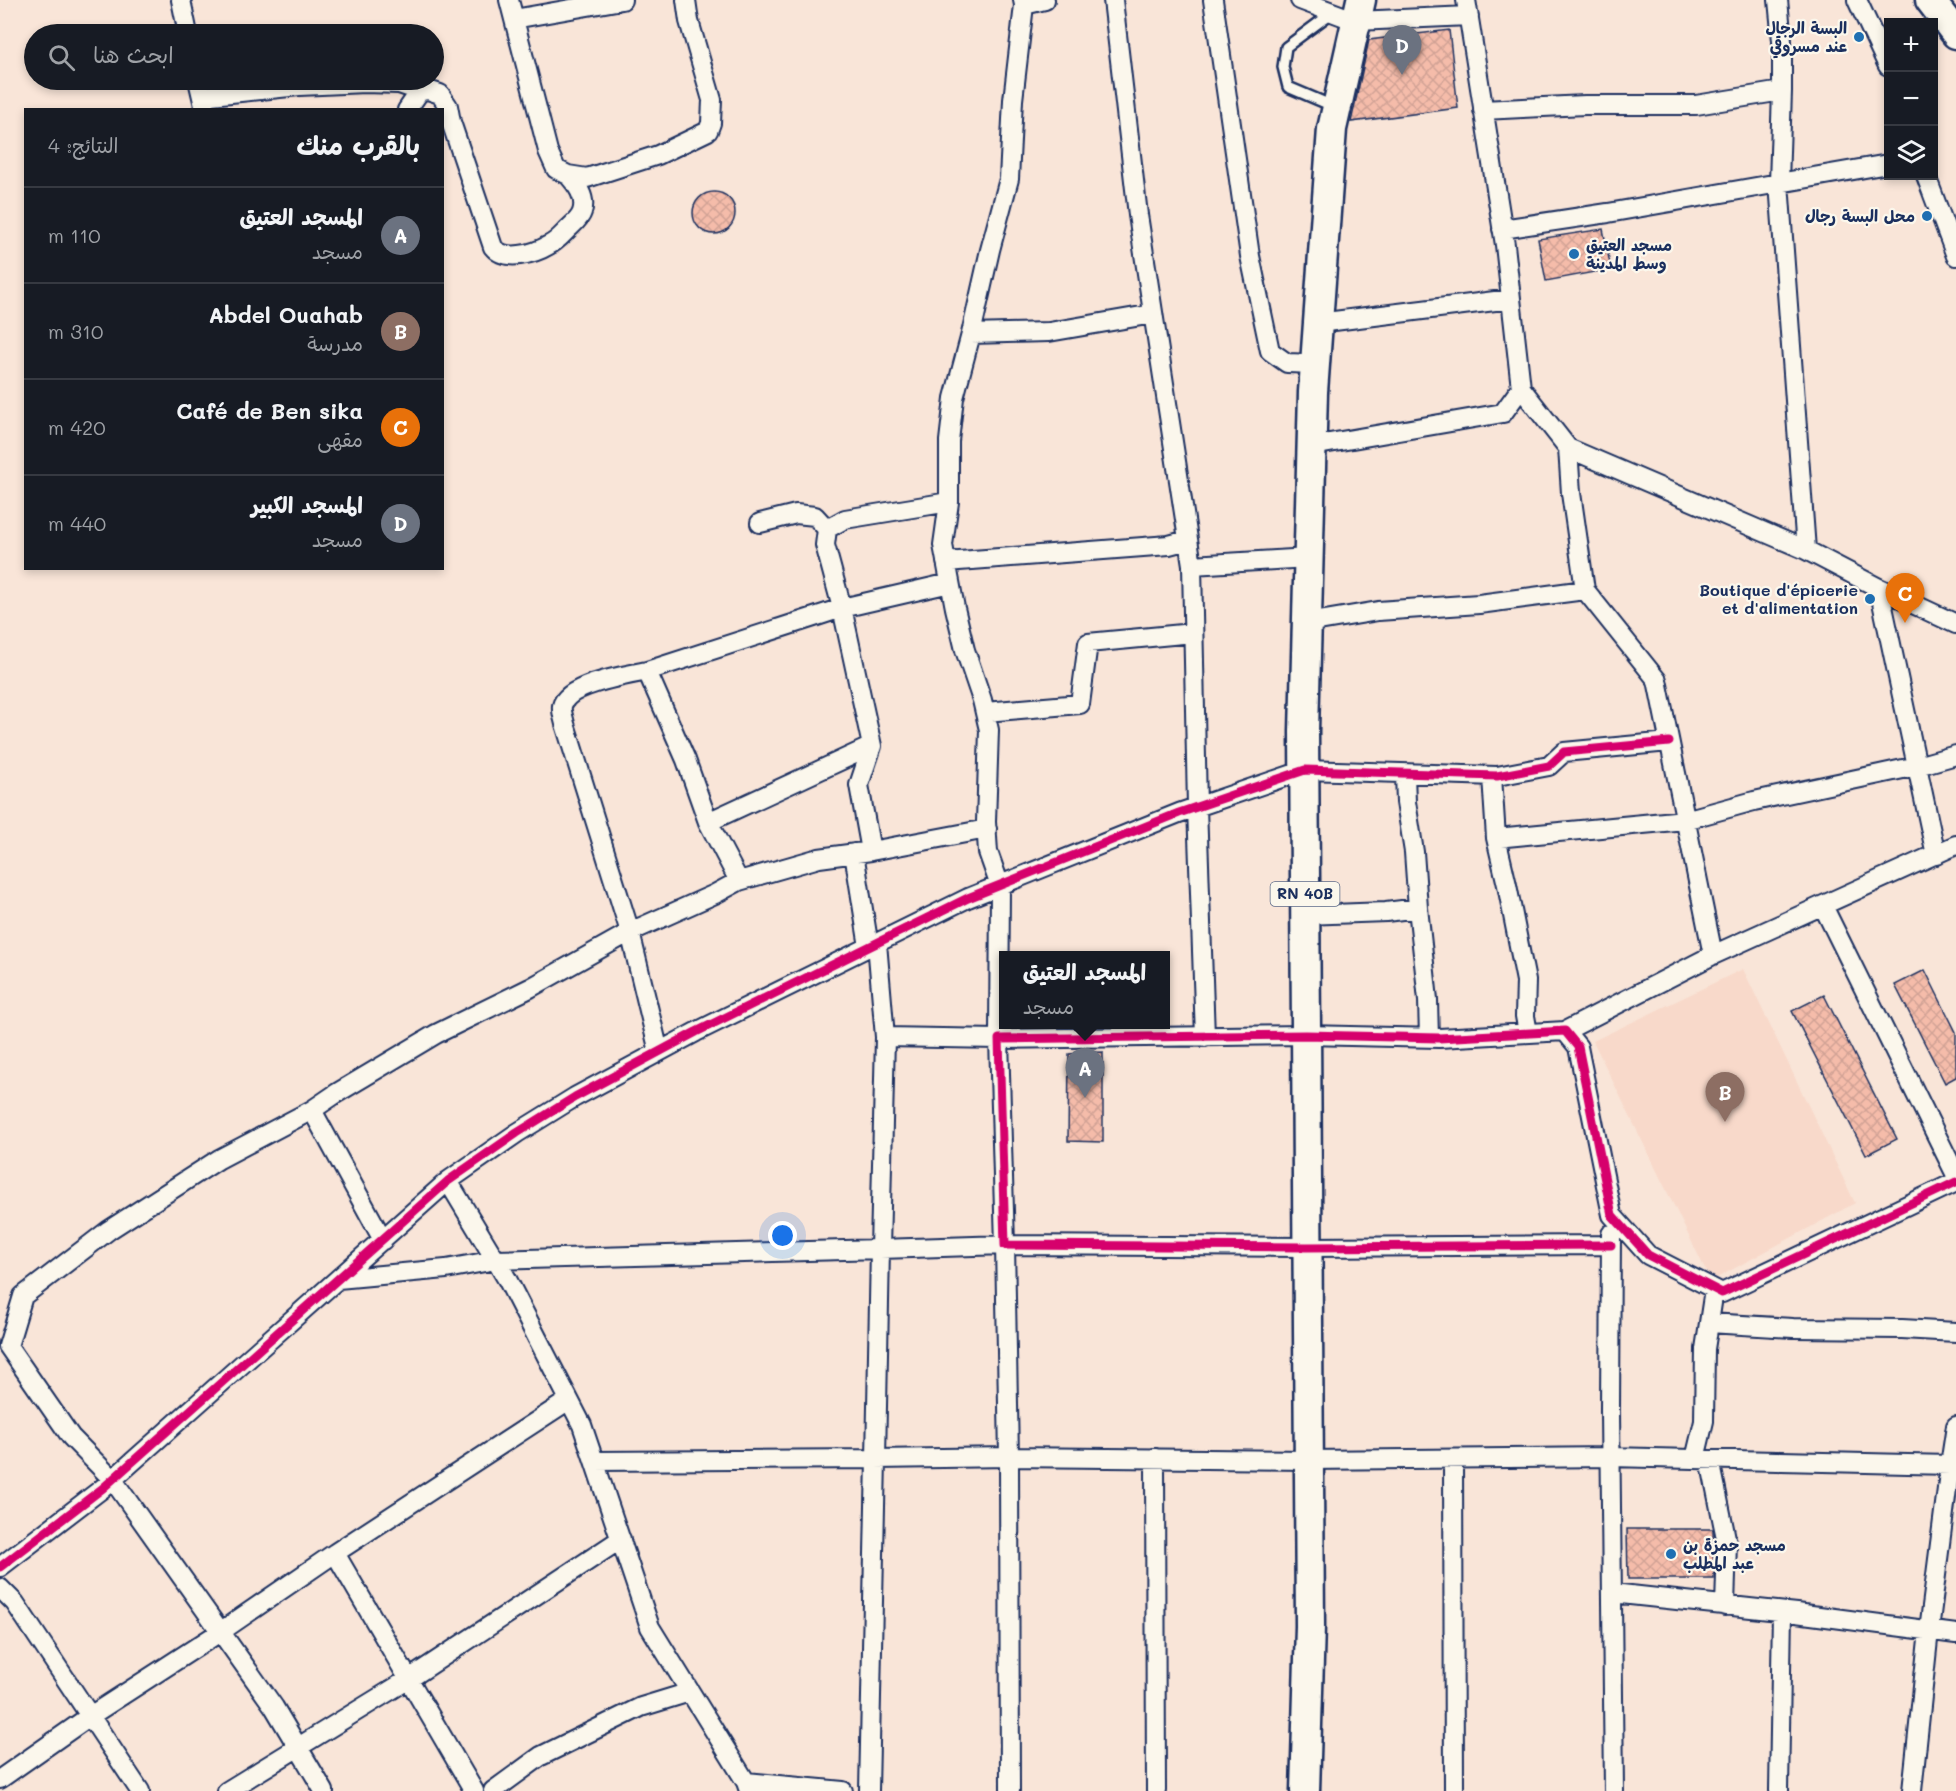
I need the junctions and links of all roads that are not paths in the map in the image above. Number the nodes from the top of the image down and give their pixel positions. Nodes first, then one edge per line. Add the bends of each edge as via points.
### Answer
1 (181, 0) edge
2 (509, 0) edge
3 (622, 0) edge
4 (686, 0) edge
5 (1045, 0) edge
6 (1113, 0) edge
7 (1213, 0) edge
8 (1300, 0) edge
9 (1778, 0) edge
10 (1857, 0) edge
11 (1930, 0) edge
12 (1024, 2) edge
13 (1468, 8) edge
14 (1350, 11) edge
15 (514, 19) junction
16 (186, 24) edge
17 (1956, 34) edge
18 (1884, 57) edge
19 (256, 90) edge
20 (417, 90) edge
21 (420, 91) junction
22 (1782, 91) junction
23 (202, 95) edge
24 (407, 108) edge
25 (1337, 108) junction
26 (1484, 110) junction
27 (1884, 165) edge
28 (568, 175) junction
29 (1928, 180) edge
30 (1779, 183) junction
31 (1502, 230) junction
32 (1956, 256) edge
33 (1511, 299) junction
34 (1154, 314) junction
35 (1318, 323) junction
36 (971, 334) junction
37 (1315, 364) junction
38 (1521, 388) junction
39 (1312, 446) junction
40 (1568, 448) junction
41 (948, 502) junction
42 (760, 523) dead end
43 (827, 529) junction
44 (1188, 540) junction
45 (1806, 550) junction
46 (1309, 558) junction
47 (946, 562) junction
48 (1192, 565) junction
49 (950, 583) junction
50 (1879, 588) junction
51 (1585, 591) junction
52 (842, 608) junction
53 (1307, 623) junction
54 (1956, 624) edge
55 (1193, 633) junction
56 (647, 671) junction
57 (985, 712) junction
58 (1669, 742) junction
59 (872, 746) junction
60 (1956, 755) edge
61 (1917, 766) junction
62 (1305, 770) junction
63 (1405, 774) junction
64 (1492, 776) junction
65 (1197, 807) junction
66 (1685, 820) junction
67 (708, 822) junction
68 (987, 829) junction
69 (1496, 838) junction
70 (1956, 845) edge
71 (863, 852) junction
72 (1936, 855) junction
73 (739, 881) junction
74 (1000, 886) junction
75 (1823, 906) junction
76 (1418, 908) junction
77 (1305, 915) junction
78 (630, 932) junction
79 (873, 945) junction
80 (1000, 951) edge
81 (1713, 955) junction
82 (999, 1029) edge
83 (1565, 1031) junction
84 (1528, 1033) junction
85 (1306, 1035) junction
86 (885, 1037) junction
87 (1205, 1037) junction
88 (1429, 1038) junction
89 (999, 1040) junction
90 (659, 1052) junction
91 (312, 1110) junction
92 (1956, 1175) edge
93 (448, 1181) junction
94 (1956, 1182) edge
95 (1612, 1215) junction
96 (382, 1239) junction
97 (1005, 1245) junction
98 (1611, 1245) junction
99 (1307, 1247) junction
100 (880, 1249) junction
101 (496, 1260) junction
102 (338, 1279) junction
103 (1714, 1290) junction
104 (1709, 1323) junction
105 (1956, 1332) edge
106 (569, 1400) junction
107 (1956, 1426) edge
108 (1009, 1457) junction
109 (1610, 1457) junction
110 (1155, 1458) junction
111 (876, 1459) junction
112 (1453, 1459) junction
113 (1702, 1459) junction
114 (1308, 1460) junction
115 (594, 1461) junction
116 (1950, 1465) junction
117 (112, 1480) junction
118 (621, 1539) junction
119 (335, 1553) junction
120 (0, 1567) edge
121 (0, 1588) edge
122 (1612, 1593) junction
123 (1725, 1606) junction
124 (1782, 1612) junction
125 (1929, 1630) junction
126 (220, 1632) junction
127 (1956, 1634) edge
128 (409, 1679) junction
129 (690, 1692) junction
130 (90, 1716) junction
131 (298, 1747) junction
132 (0, 1779) edge
133 (747, 1786) edge
134 (140, 1791) edge
135 (227, 1791) edge
136 (324, 1791) edge
137 (474, 1791) edge
138 (493, 1791) edge
139 (843, 1791) edge
140 (869, 1791) edge
141 (1010, 1791) edge
142 (1156, 1791) edge
143 (1305, 1791) edge
144 (1454, 1791) edge
145 (1614, 1791) edge
146 (1779, 1791) edge
147 (1912, 1791) edge

1 - 16 street
2 - 15 street
3 - 15 street
4 - 28 street via 712,100 708,131 658,154 586,178
5 - 12 street
6 - 34 street via 1138,215
7 - 37 street via 1250,256 1270,351 1287,363
8 - 14 street
9 - 22 street
10 - 18 street
11 - 17 main road
12 - 36 street via 1009,179
13 - 14 street
13 - 26 street
14 - 25 main road, RN 40B
14 - 25 lane via 1286,47 1283,67 1288,87
15 - 28 street via 548,151 556,169
19 - 23 street
20 - 21 street
21 - 24 street
21 - 28 street via 440,94 448,106 497,252 516,256 550,245 574,223 582,212 582,201 579,188
22 - 26 street via 1696,105
22 - 30 street
25 - 35 main road, RN 40B via 1332,129
26 - 31 street
27 - 30 street
29 - 32 street
30 - 31 street
30 - 45 street
31 - 33 street
33 - 35 street
33 - 38 street
34 - 36 street via 1049,332
34 - 44 street
35 - 37 main road, RN 40B
36 - 41 street via 954,398
37 - 39 main road, RN 40B
38 - 39 street via 1503,413
38 - 40 street
39 - 46 main road, RN 40B
40 - 45 street
40 - 51 street
41 - 43 street via 845,519
41 - 47 street via 943,545
42 - 43 street via 796,514 815,516
43 - 52 street via 825,545
44 - 47 street via 1169,545
44 - 48 street
45 - 50 street
46 - 48 street
46 - 53 main road, RN 40B
47 - 49 street
48 - 55 street
49 - 52 street
49 - 57 street via 965,650
50 - 54 street
50 - 61 street
51 - 53 street via 1378,611
51 - 58 street via 1657,680
52 - 56 street
52 - 59 street
53 - 62 main road, RN 40B
55 - 57 street via 1088,643 1080,704
55 - 65 street
56 - 67 street
56 - 78 street via 592,684 569,695 562,706
57 - 68 street via 989,730
58 - 64 street via 1564,752 1549,766
58 - 66 street
59 - 67 street
59 - 71 street via 859,785
60 - 61 street
61 - 66 street
61 - 72 street
62 - 63 street
62 - 65 street
62 - 77 main road, RN 40B
63 - 64 street
63 - 76 street
64 - 69 street
65 - 74 street
65 - 87 street
66 - 69 street
66 - 81 street
67 - 73 street
68 - 71 street
68 - 74 street via 988,852
69 - 84 street via 1526,981
70 - 72 street
71 - 73 street via 819,858
71 - 79 street
72 - 75 street
73 - 78 street
74 - 79 street
74 - 80 street
75 - 81 street
75 - 92 street
76 - 77 street
76 - 88 street
77 - 85 main road, RN 40B
78 - 90 street
78 - 91 street via 530,988 436,1034
79 - 86 street
79 - 90 street
81 - 83 street
82 - 89 street
83 - 84 street
83 - 95 street via 1578,1047
84 - 88 street
85 - 87 street
85 - 88 street
85 - 99 main road, RN 40B
86 - 89 street
86 - 100 street
87 - 89 street
89 - 97 street
90 - 93 street via 555,1109
91 - 96 street
91 - 117 street via 219,1159 109,1230 23,1296 8,1346 71,1437
93 - 96 street
93 - 101 street
94 - 103 street via 1722,1293
95 - 98 street
95 - 103 street via 1648,1255
96 - 102 street
97 - 99 street
97 - 100 street
97 - 108 street
98 - 99 street
98 - 109 street
99 - 114 main road, RN 40B
100 - 101 street
100 - 111 street
101 - 102 street
101 - 106 street
102 - 117 street
103 - 104 street
104 - 105 street
104 - 113 street
106 - 115 street
106 - 119 street
107 - 116 street
108 - 110 street
108 - 111 street
108 - 141 street
109 - 112 street
109 - 113 street
109 - 122 street
110 - 114 street
110 - 142 street
111 - 115 street
111 - 140 street
112 - 114 street
112 - 144 street
113 - 116 street
113 - 123 street via 1727,1543
114 - 143 main road, RN 40B via 1310,1626
115 - 118 street
116 - 125 street
117 - 120 street
117 - 126 street
118 - 128 street
118 - 129 street via 650,1627
119 - 126 street
119 - 128 street
121 - 130 street via 15,1603
122 - 123 street
122 - 145 street
123 - 124 street
124 - 125 street
124 - 146 street
125 - 127 street
125 - 147 street
126 - 130 street
126 - 131 street
128 - 131 street
128 - 137 street
129 - 133 street
129 - 138 street via 640,1707 541,1756
130 - 132 street
130 - 134 street
131 - 135 street
131 - 136 street
133 - 139 street

